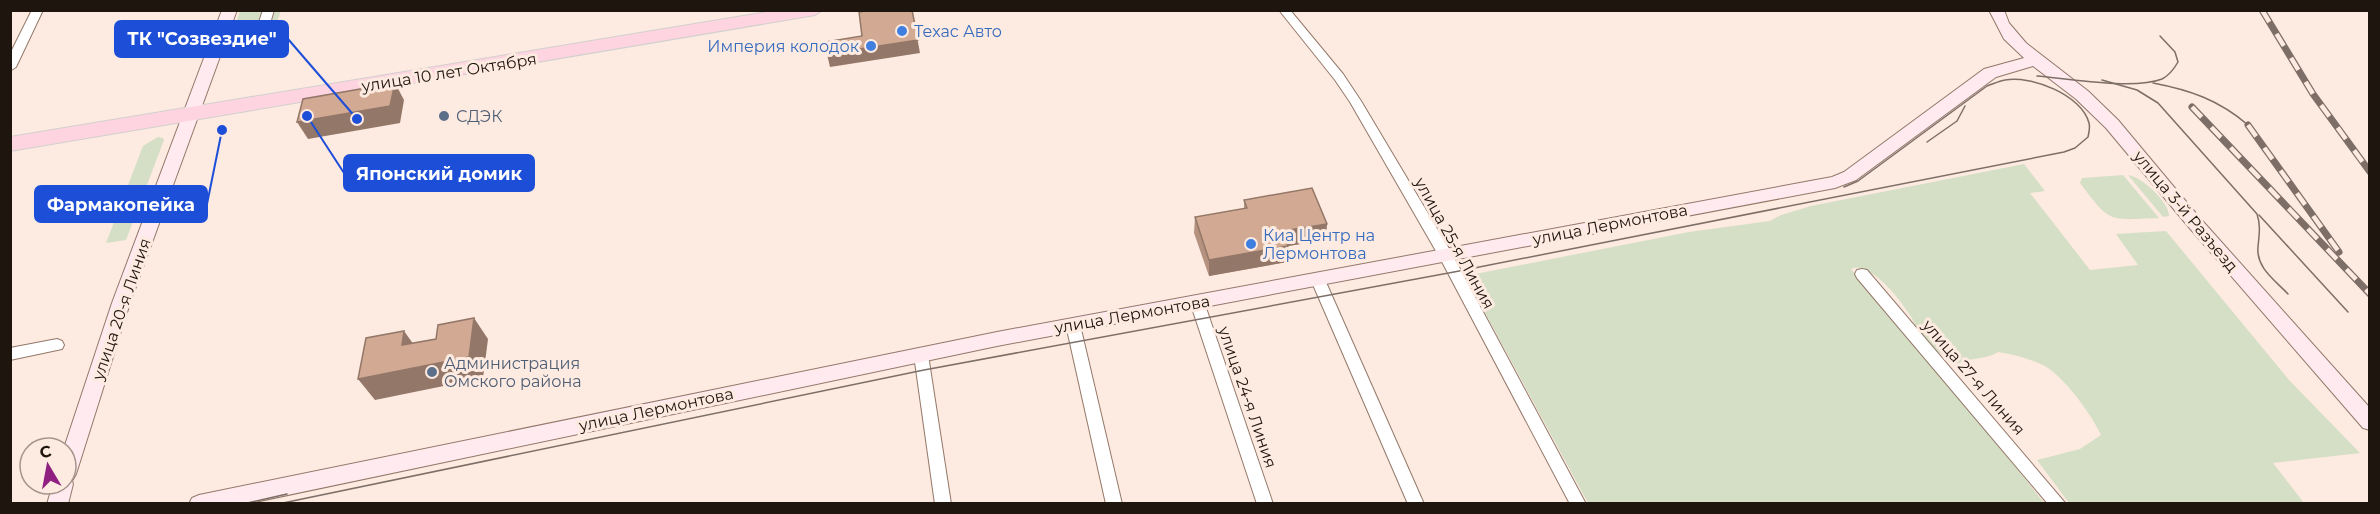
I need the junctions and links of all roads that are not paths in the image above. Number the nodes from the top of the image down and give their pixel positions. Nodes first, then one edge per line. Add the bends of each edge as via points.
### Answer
1 (38, 10) edge
2 (230, 10) edge
3 (269, 10) edge
4 (748, 10) edge
5 (815, 10) edge
6 (1284, 10) edge
7 (1996, 10) edge
8 (260, 37) dead end
9 (2035, 60) junction
10 (10, 66) edge
11 (194, 108) junction
12 (10, 129) edge
13 (10, 144) edge
14 (1446, 256) junction
15 (1862, 274) dead end
16 (1318, 280) junction
17 (1197, 302) junction
18 (1073, 325) junction
19 (57, 345) dead end
20 (10, 354) edge
21 (921, 355) junction
22 (2370, 422) edge
23 (78, 437) edge
24 (199, 504) edge
25 (943, 504) edge
26 (1114, 504) edge
27 (1265, 504) edge
28 (1416, 504) edge
29 (1578, 504) edge
30 (2058, 504) edge

1 - 10 street
2 - 11 street, улица 20-я Линия
3 - 8 street
4 - 11 main road, улица 10 лет Октября
5 - 11 main road, улица 10 лет Октября
6 - 14 street, улица 25-я Линия via 1350,94
7 - 9 street, улица 3-й Разъезд via 2010,35
9 - 14 street, улица Лермонтова via 1990,73 1850,176 1835,182
9 - 22 street, улица 3-й Разъезд via 2079,92 2111,123
11 - 12 main road, улица 10 лет Октября
11 - 13 main road, улица 10 лет Октября
11 - 23 street, улица 20-я Линия via 121,303
14 - 16 street, улица Лермонтова
14 - 29 street, улица 25-я Линия
15 - 30 street, улица 27-я Линия
16 - 17 street, улица Лермонтова
16 - 28 street
17 - 18 street, улица Лермонтова
17 - 27 street, улица 24-я Линия
18 - 21 street, улица Лермонтова
18 - 26 street
19 - 20 street
21 - 24 street, улица Лермонтова
21 - 25 street

